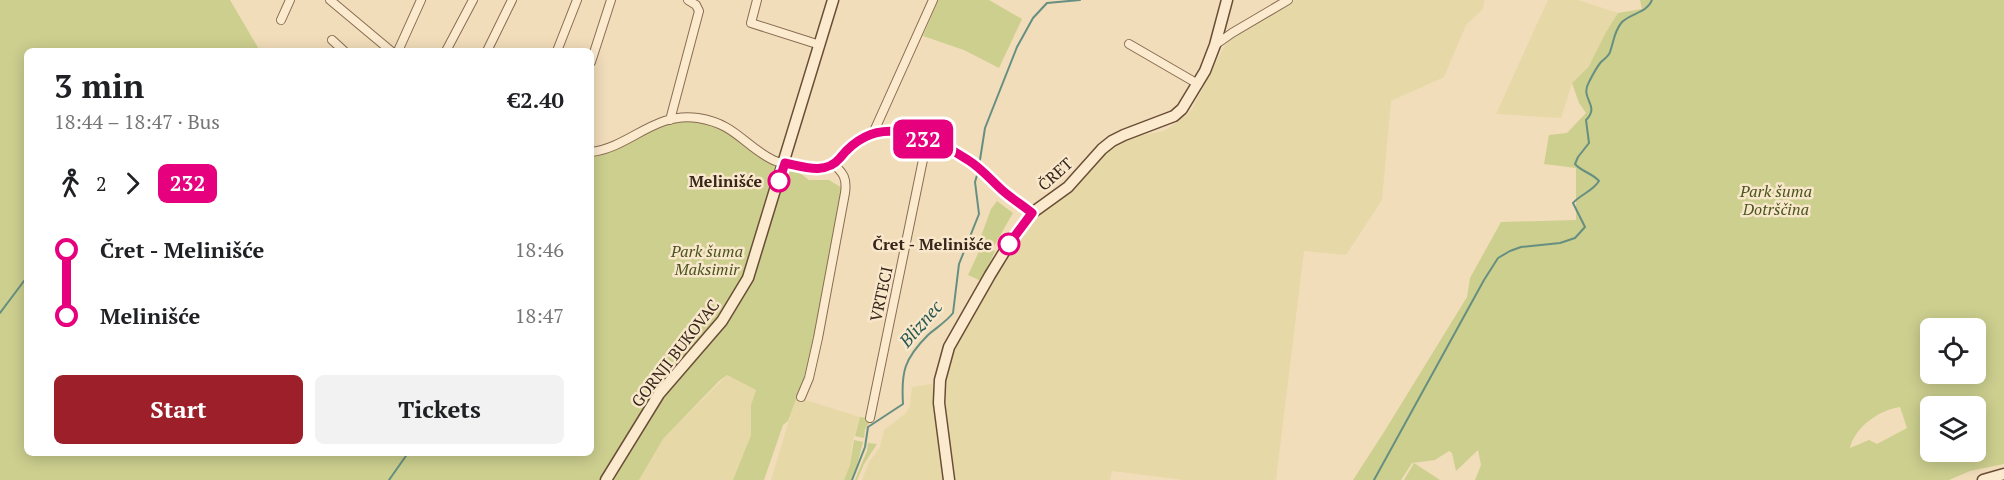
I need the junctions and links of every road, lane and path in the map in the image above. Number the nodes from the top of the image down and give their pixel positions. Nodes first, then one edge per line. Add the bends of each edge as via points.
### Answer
1 (290, 0) edge
2 (330, 0) edge
3 (421, 0) edge
4 (472, 0) edge
5 (512, 0) edge
6 (577, 0) edge
7 (611, 0) edge
8 (688, 0) edge
9 (756, 0) edge
10 (833, 0) edge
11 (933, 0) edge
12 (1227, 0) edge
13 (1288, 0) edge
14 (281, 21) dead end
15 (332, 40) dead end
16 (1129, 44) dead end
17 (820, 45) junction
18 (1215, 45) junction
19 (341, 48) edge
20 (387, 48) edge
21 (399, 48) edge
22 (448, 48) edge
23 (488, 48) edge
24 (558, 48) edge
25 (594, 53) edge
26 (1198, 84) junction
27 (670, 120) junction
28 (876, 133) junction
29 (927, 140) junction
30 (594, 151) edge
31 (785, 163) junction
32 (833, 164) junction
33 (1032, 213) junction
34 (801, 397) dead end
35 (870, 417) dead end
36 (2004, 474) edge
37 (606, 480) edge
38 (950, 480) edge
39 (1983, 480) edge

1 - 14 street
2 - 20 street
3 - 21 street
4 - 22 street
5 - 23 street
6 - 24 street
7 - 25 street
8 - 27 street via 699,11
9 - 17 street via 751,23
10 - 17 street, GORNJI BUKOVAC
11 - 28 street
12 - 18 street, ČRET
13 - 18 street
15 - 19 street
16 - 26 street
17 - 31 street, GORNJI BUKOVAC
18 - 26 street, ČRET
26 - 33 street, ČRET via 1174,116 1112,141 1068,187
27 - 30 street
27 - 31 street via 687,117 716,123 735,131 774,161
28 - 29 street via 902,133
28 - 32 street via 854,144
29 - 33 street via 969,160
29 - 35 street, VRTECI
31 - 32 street via 817,169
31 - 37 street, GORNJI BUKOVAC via 748,278 722,321 659,394
32 - 34 street via 844,176 845,193 818,338
33 - 38 street, ČRET via 990,275 944,363 939,403
36 - 39 street

